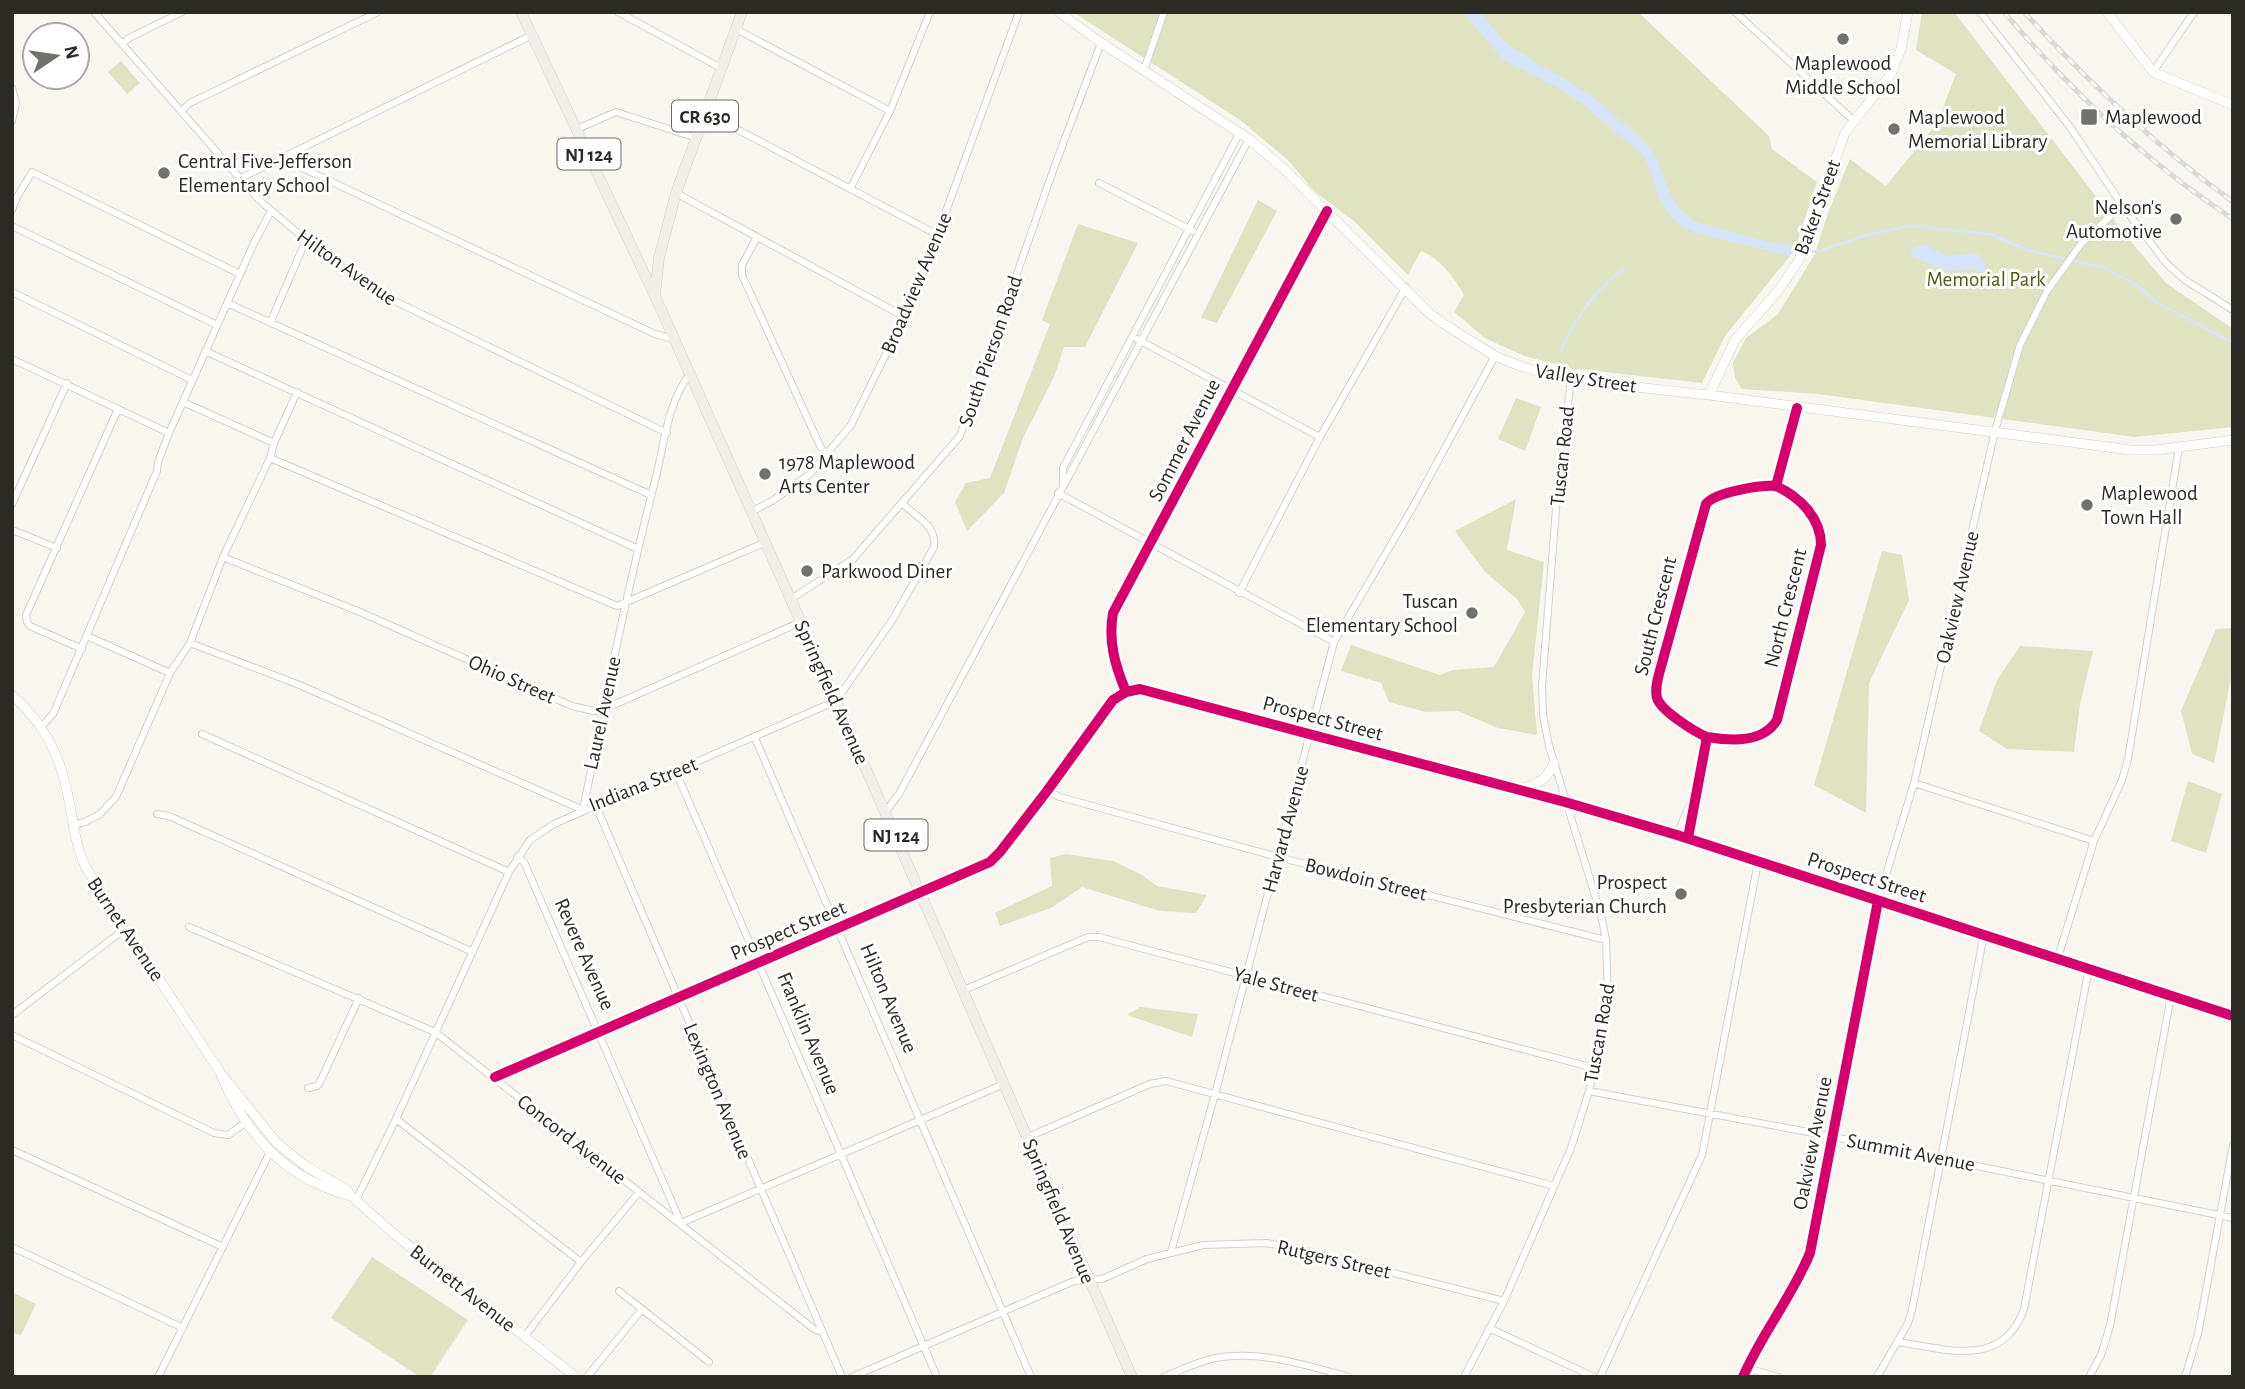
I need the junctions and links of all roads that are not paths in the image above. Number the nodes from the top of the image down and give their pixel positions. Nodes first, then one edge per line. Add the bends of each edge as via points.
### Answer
1 (94, 12) edge
2 (182, 12) edge
3 (378, 12) edge
4 (521, 12) edge
5 (618, 12) edge
6 (743, 12) edge
7 (930, 12) edge
8 (1019, 12) edge
9 (1059, 12) edge
10 (1164, 12) edge
11 (1735, 12) edge
12 (1908, 12) edge
13 (1980, 12) edge
14 (2106, 12) edge
15 (2194, 12) edge
16 (736, 29) junction
17 (532, 35) junction
18 (1101, 43) junction
19 (122, 44) junction
20 (721, 68) junction
21 (1144, 70) junction
22 (2153, 72) junction
23 (12, 88) edge
24 (2233, 105) edge
25 (181, 111) junction
26 (890, 111) junction
27 (706, 113) junction
28 (1853, 120) junction
29 (12, 121) edge
30 (577, 129) junction
31 (1240, 132) junction
32 (697, 138) junction
33 (1249, 139) junction
34 (281, 158) junction
35 (241, 178) junction
36 (1099, 183) dead end
37 (850, 189) junction
38 (676, 193) junction
39 (14, 196) edge
40 (2122, 205) junction
41 (12, 210) edge
42 (271, 211) junction
43 (1327, 211) junction
44 (12, 226) edge
45 (1190, 229) junction
46 (1197, 233) junction
47 (938, 235) junction
48 (757, 237) junction
49 (306, 240) junction
50 (240, 274) junction
51 (1406, 287) junction
52 (12, 292) edge
53 (654, 296) junction
54 (226, 303) junction
55 (2233, 310) edge
56 (905, 317) junction
57 (270, 323) junction
58 (217, 324) junction
59 (1133, 336) junction
60 (673, 339) junction
61 (1141, 341) junction
62 (205, 351) junction
63 (1495, 356) junction
64 (12, 359) edge
65 (689, 375) junction
66 (192, 380) junction
67 (1571, 380) junction
68 (66, 383) junction
69 (1232, 389) junction
70 (297, 392) junction
71 (1709, 394) junction
72 (183, 402) junction
73 (1797, 408) junction
74 (118, 409) junction
75 (1995, 431) junction
76 (169, 433) junction
77 (667, 433) junction
78 (1320, 437) junction
79 (2233, 440) edge
80 (274, 443) junction
81 (2179, 447) junction
82 (828, 455) junction
83 (270, 458) junction
84 (1063, 485) junction
85 (1776, 486) junction
86 (1058, 493) junction
87 (651, 495) junction
88 (12, 504) edge
89 (903, 504) junction
90 (751, 512) junction
91 (12, 530) edge
92 (764, 543) junction
93 (1152, 543) junction
94 (57, 548) junction
95 (638, 549) junction
96 (223, 557) junction
97 (1239, 593) junction
98 (791, 599) junction
99 (625, 604) junction
100 (800, 622) junction
101 (88, 636) junction
102 (1334, 642) junction
103 (190, 643) junction
104 (82, 649) junction
105 (170, 673) junction
106 (1126, 692) junction
107 (12, 695) edge
108 (836, 701) junction
109 (602, 710) junction
110 (41, 727) junction
111 (202, 734) dead end
112 (1310, 735) junction
113 (755, 737) junction
114 (1707, 737) junction
115 (1554, 763) junction
116 (676, 772) junction
117 (1914, 783) junction
118 (1697, 788) junction
119 (1518, 789) junction
120 (1047, 791) junction
121 (1565, 802) junction
122 (596, 806) junction
123 (583, 810) junction
124 (886, 811) junction
125 (157, 814) dead end
126 (72, 825) junction
127 (1677, 835) junction
128 (1688, 838) junction
129 (2094, 841) junction
130 (517, 857) junction
131 (1277, 857) junction
132 (1758, 862) junction
133 (509, 872) junction
134 (920, 894) junction
135 (1878, 901) junction
136 (189, 927) dead end
137 (126, 928) junction
138 (838, 929) junction
139 (1984, 934) junction
140 (1606, 940) junction
141 (473, 952) junction
142 (2058, 957) junction
143 (758, 963) junction
144 (2090, 968) junction
145 (1246, 976) junction
146 (964, 990) junction
147 (2171, 996) junction
148 (359, 998) junction
149 (678, 998) junction
150 (12, 1015) edge
151 (2233, 1016) edge
152 (436, 1032) junction
153 (598, 1032) junction
154 (12, 1035) edge
155 (1594, 1068) junction
156 (220, 1072) junction
157 (495, 1077) junction
158 (1004, 1084) junction
159 (308, 1088) dead end
160 (1589, 1091) junction
161 (1215, 1094) junction
162 (1710, 1114) junction
163 (396, 1119) junction
164 (920, 1120) junction
165 (245, 1123) junction
166 (1028, 1137) junction
167 (1833, 1137) junction
168 (276, 1142) junction
169 (2233, 1145) edge
170 (12, 1150) edge
171 (270, 1152) junction
172 (841, 1154) junction
173 (1941, 1158) junction
174 (2048, 1180) junction
175 (1554, 1186) junction
176 (761, 1189) junction
177 (639, 1192) junction
178 (353, 1198) junction
179 (2133, 1198) junction
180 (2220, 1215) junction
181 (2233, 1218) edge
182 (681, 1223) junction
183 (12, 1247) edge
184 (223, 1247) junction
185 (1171, 1252) junction
186 (581, 1262) junction
187 (1088, 1280) junction
188 (619, 1291) dead end
189 (1504, 1301) junction
190 (642, 1309) junction
191 (1002, 1311) junction
192 (183, 1328) junction
193 (1489, 1328) junction
194 (822, 1332) junction
195 (524, 1336) junction
196 (1898, 1342) junction
197 (924, 1346) junction
198 (709, 1362) dead end
199 (1747, 1368) junction
200 (158, 1377) edge
201 (576, 1377) edge
202 (587, 1377) edge
203 (842, 1377) edge
204 (852, 1377) edge
205 (937, 1377) edge
206 (1031, 1377) edge
207 (1132, 1377) edge
208 (1164, 1377) edge
209 (1349, 1377) edge
210 (1464, 1377) edge
211 (1594, 1377) edge
212 (1600, 1377) edge
213 (1743, 1377) edge
214 (1778, 1377) edge
215 (1877, 1377) edge
216 (2089, 1377) edge
217 (2185, 1377) edge

1 - 19 street, Hilton Avenue
2 - 19 street
3 - 25 street
4 - 17 main road, Springfield Avenue / NJ 124
5 - 20 street
6 - 16 main road, CR 630
7 - 26 street
8 - 47 street, Broadview Avenue
9 - 18 street, Valley Street
10 - 21 street
11 - 28 street
12 - 28 street, Baker Street via 1891,74
13 - 40 street via 2070,127
14 - 22 street
15 - 22 street
16 - 20 main road, CR 630
16 - 26 street
17 - 30 main road, Springfield Avenue / NJ 124
17 - 34 street
18 - 21 street, Valley Street
18 - 89 street, South Pierson Road via 960,436
19 - 25 street, Hilton Avenue
20 - 27 main road, CR 630
21 - 31 street, Valley Street
22 - 24 street
23 - 29 street via 16,108
25 - 35 street, Hilton Avenue
26 - 37 street
27 - 32 main road, CR 630
27 - 37 street
28 - 71 street, Baker Street via 1799,260 1735,340
30 - 32 street via 616,112
30 - 53 main road, Springfield Avenue / NJ 124
31 - 33 street, Valley Street
31 - 45 street
32 - 38 main road, CR 630
33 - 43 street, Valley Street
33 - 46 street
34 - 35 street
34 - 60 street
35 - 42 street, Hilton Avenue
36 - 45 street
37 - 47 street
38 - 48 street
38 - 53 main road, CR 630
39 - 41 street
39 - 50 street via 32,172
40 - 55 street via 2176,273
40 - 75 street, Oakview Avenue via 2073,254 2047,291 2020,345
42 - 49 street, Hilton Avenue
42 - 50 street
43 - 51 street, Valley Street
43 - 69 street, Sommer Avenue
44 - 58 street
45 - 46 street
45 - 59 street
46 - 61 street
47 - 56 street, Broadview Avenue
48 - 56 street
48 - 82 street via 742,265 742,275
49 - 57 street
49 - 77 street, Hilton Avenue via 381,296
50 - 54 street
51 - 63 street, Valley Street via 1444,324
51 - 78 street
52 - 66 street
53 - 60 main road, Springfield Avenue / NJ 124
54 - 57 street
54 - 58 street
56 - 82 street, Broadview Avenue via 850,425
57 - 87 street
58 - 62 street
59 - 61 street
59 - 84 street via 1063,468
60 - 65 main road, Springfield Avenue / NJ 124
61 - 69 street
61 - 84 street
62 - 66 street
62 - 70 street
63 - 67 street, Valley Street
63 - 102 street, Harvard Avenue
64 - 68 street
65 - 77 street, Laurel Avenue via 678,390
65 - 90 main road, Springfield Avenue / NJ 124
66 - 72 street
67 - 71 street, Valley Street
67 - 115 street, Tuscan Road via 1542,686
68 - 74 street
68 - 88 street
69 - 78 street
69 - 93 street, Sommer Avenue
70 - 80 street
70 - 95 street
71 - 73 street, Valley Street
72 - 76 street
72 - 80 street
73 - 75 street, Valley Street
73 - 85 street
74 - 76 street
74 - 94 street
75 - 81 street, Valley Street via 2131,450
75 - 117 street, Oakview Avenue
76 - 101 street
77 - 87 street, Laurel Avenue
78 - 97 street
79 - 81 street, Valley Street
80 - 83 street
81 - 129 street via 2127,758
82 - 90 street, Broadview Avenue via 789,490
83 - 96 street
83 - 99 street via 617,606
84 - 86 street
85 - 114 street, North Crescent via 1808,510 1821,536 1777,720 1759,736
85 - 114 street, South Crescent via 1714,497 1702,512 1656,695 1659,703
86 - 93 street
86 - 124 street
87 - 95 street, Laurel Avenue
89 - 98 street, South Pierson Road via 853,559
89 - 108 street via 930,527 934,547 893,619
90 - 92 main road, Springfield Avenue / NJ 124
91 - 94 street
92 - 98 main road, Springfield Avenue / NJ 124
92 - 99 street
93 - 97 street
93 - 106 street, Sommer Avenue via 1113,612 1111,652
94 - 104 street via 26,615 27,622
95 - 99 street, Laurel Avenue
96 - 103 street
96 - 109 street, Ohio Street via 572,706
97 - 102 street
98 - 100 main road, Springfield Avenue / NJ 124
99 - 109 street, Laurel Avenue
100 - 108 main road, Springfield Avenue / NJ 124
100 - 109 street
101 - 104 street
101 - 105 street
102 - 112 street, Harvard Avenue
103 - 105 street
103 - 123 street, Indiana Street via 302,686
104 - 110 street via 53,714
105 - 126 street via 116,797 92,819
106 - 112 street, Prospect Street via 1150,690
106 - 120 street, Prospect Street via 1113,701
107 - 110 street, Burnet Avenue
108 - 113 street, Indiana Street
108 - 124 main road, Springfield Avenue / NJ 124
109 - 123 street, Laurel Avenue
110 - 126 street, Burnet Avenue via 63,774
111 - 133 street
112 - 119 street, Prospect Street
112 - 131 street, Harvard Avenue
113 - 116 street, Indiana Street
113 - 138 street, Hilton Avenue
114 - 118 street
115 - 119 street via 1544,779
115 - 121 street, Tuscan Road
116 - 122 street, Indiana Street
116 - 143 street, Franklin Avenue
117 - 129 street
117 - 135 street, Oakview Avenue
118 - 127 street
118 - 128 street
119 - 121 street, Prospect Street
120 - 131 street, Bowdoin Street
120 - 134 street, Prospect Street via 990,862
121 - 127 street, Prospect Street
121 - 140 street, Tuscan Road
122 - 123 street, Indiana Street
122 - 149 street, Lexington Avenue
123 - 130 street via 537,834
124 - 134 main road, Springfield Avenue / NJ 124
125 - 141 street
126 - 137 street, Burnet Avenue via 86,868
127 - 128 street, Prospect Street
128 - 132 street, Prospect Street
129 - 142 street
130 - 133 street
130 - 153 street, Revere Avenue via 524,862
131 - 140 street, Bowdoin Street
131 - 145 street, Harvard Avenue
132 - 135 street, Prospect Street
132 - 162 street
133 - 141 street
134 - 138 street, Prospect Street
134 - 146 main road, Springfield Avenue / NJ 124
135 - 139 street, Prospect Street
135 - 167 street, Oakview Avenue
136 - 148 street, Concord Avenue
137 - 150 street
137 - 156 street, Burnet Avenue
138 - 143 street, Prospect Street
138 - 164 street, Hilton Avenue
139 - 142 street, Prospect Street
139 - 173 street
140 - 155 street, Tuscan Road via 1608,1000
141 - 152 street
142 - 144 street, Prospect Street
143 - 149 street, Prospect Street
143 - 172 street, Franklin Avenue
144 - 147 street, Prospect Street
144 - 174 street
145 - 146 street, Yale Street via 1088,937
145 - 155 street, Yale Street
145 - 161 street, Harvard Avenue
146 - 158 main road, Springfield Avenue / NJ 124
147 - 151 street, Prospect Street
147 - 179 street
148 - 152 street, Concord Avenue
148 - 159 street via 320,1082
149 - 153 street, Prospect Street
149 - 176 street, Lexington Avenue
152 - 157 street, Concord Avenue
152 - 163 street
153 - 157 street, Prospect Street
153 - 182 street, Revere Avenue
154 - 165 street via 214,1133 228,1135
155 - 160 street, Tuscan Road
156 - 165 street, Burnet Avenue
156 - 168 street, Burnett Avenue
157 - 177 street, Concord Avenue
158 - 164 street
158 - 166 main road, Springfield Avenue / NJ 124
160 - 162 street, Summit Avenue
160 - 175 street, Tuscan Road
161 - 166 street via 1166,1081 1150,1084
161 - 175 street
161 - 185 street, Harvard Avenue
162 - 167 street, Summit Avenue
162 - 212 street via 1699,1165
163 - 178 street
163 - 186 street
164 - 172 street
164 - 191 street, Hilton Avenue
165 - 171 street, Burnet Avenue
166 - 187 main road, Springfield Avenue / NJ 124
167 - 173 street, Summit Avenue
167 - 199 street, Oakview Avenue via 1810,1253
168 - 171 street
168 - 178 street, Burnett Avenue
169 - 180 street
170 - 184 street
171 - 178 street, Burnett Avenue via 312,1181
171 - 184 street
172 - 176 street
172 - 197 street, Franklin Avenue
173 - 174 street, Summit Avenue
173 - 196 street via 1912,1310
174 - 179 street, Summit Avenue
174 - 196 street via 2024,1310 2008,1338 1977,1351
175 - 189 street, Tuscan Road
176 - 182 street
176 - 194 street, Lexington Avenue
177 - 182 street, Concord Avenue
177 - 186 street
178 - 195 street, Burnett Avenue
179 - 180 street, Summit Avenue
179 - 216 street via 2110,1326
180 - 181 street, Summit Avenue
180 - 217 street via 2198,1334
182 - 194 street, Concord Avenue
183 - 192 street
184 - 192 street
185 - 187 street, Rutgers Street via 1102,1279
185 - 189 street, Rutgers Street via 1203,1245 1266,1243
186 - 195 street
187 - 191 street, Rutgers Street via 1074,1281
187 - 207 main road, Springfield Avenue / NJ 124
188 - 190 street
189 - 193 street, Tuscan Road
190 - 198 street
190 - 202 street
191 - 197 street, Rutgers Street
191 - 206 street, Hilton Avenue
192 - 200 street
193 - 210 street, Tuscan Road
193 - 211 street
194 - 203 street, Lexington Avenue
195 - 201 street, Burnett Avenue
196 - 215 street
197 - 204 street, Rutgers Street
197 - 205 street, Franklin Avenue
199 - 213 street, Oakview Avenue
199 - 214 street
208 - 209 street via 1198,1363 1247,1356

